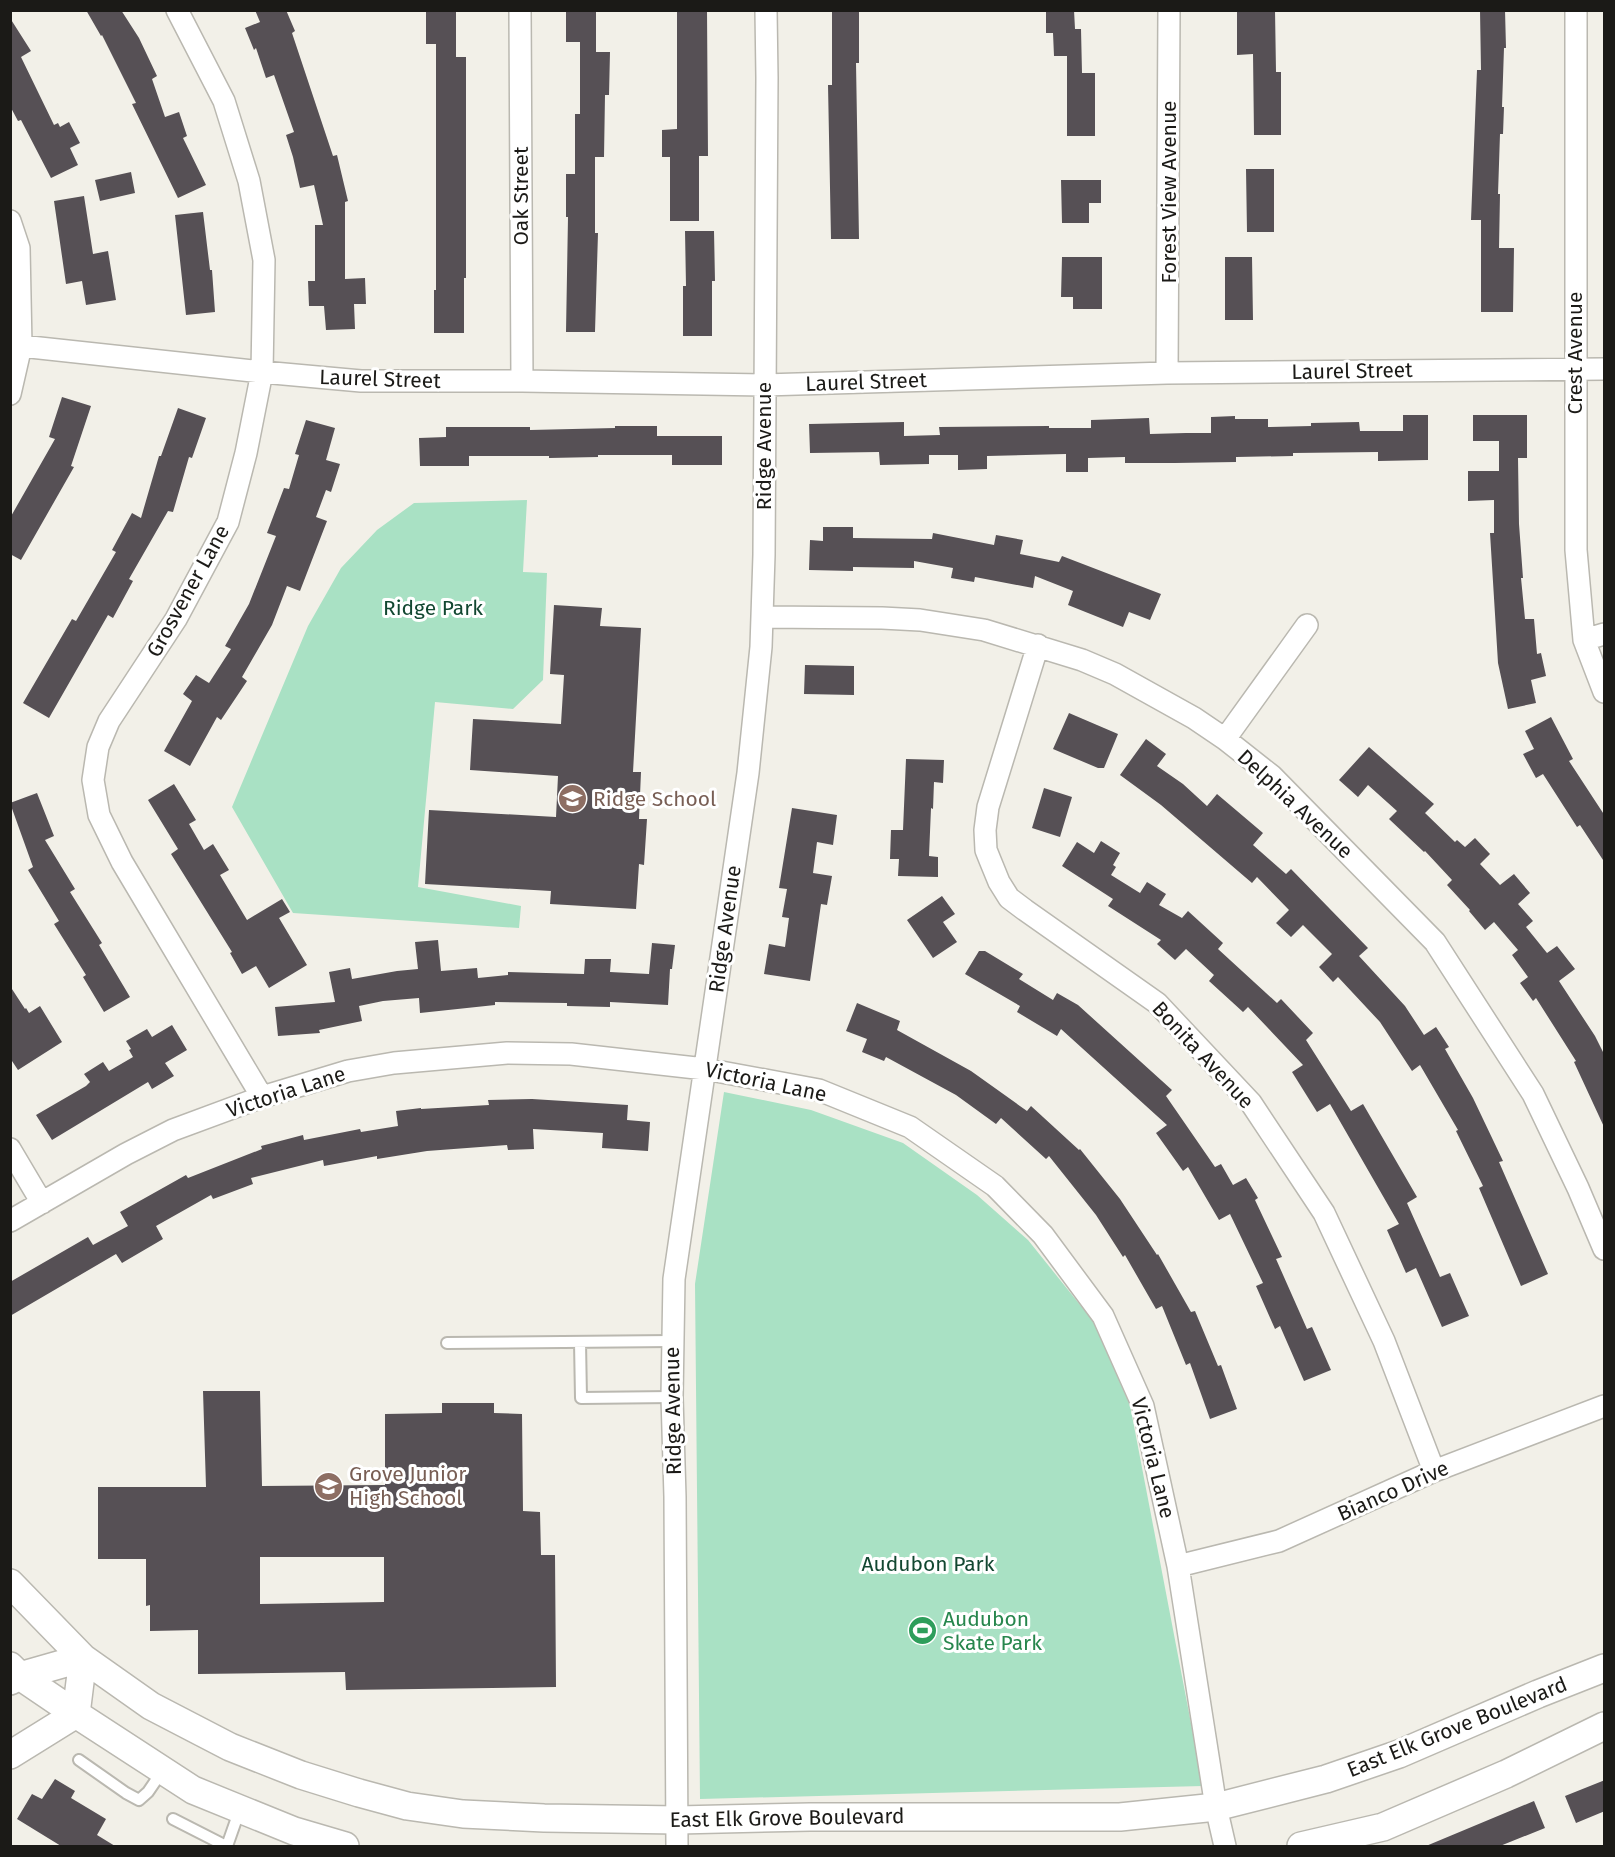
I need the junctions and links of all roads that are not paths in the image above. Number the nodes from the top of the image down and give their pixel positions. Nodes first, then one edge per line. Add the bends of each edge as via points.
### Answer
1 (177, 10) edge
2 (520, 10) edge
3 (766, 10) edge
4 (1169, 10) edge
5 (1576, 10) edge
6 (10, 221) edge
7 (21, 346) junction
8 (1575, 369) junction
9 (1605, 369) edge
10 (262, 372) junction
11 (1167, 373) junction
12 (522, 381) junction
13 (764, 385) junction
14 (10, 394) edge
15 (763, 617) junction
16 (1307, 625) dead end
17 (1605, 633) edge
18 (1584, 640) junction
19 (1038, 645) junction
20 (1605, 692) edge
21 (1225, 739) junction
22 (705, 1069) junction
23 (262, 1097) junction
24 (10, 1149) edge
25 (42, 1203) junction
26 (10, 1221) edge
27 (1605, 1249) edge
28 (672, 1341) junction
29 (580, 1342) junction
30 (447, 1343) dead end
31 (672, 1398) junction
32 (1605, 1406) edge
33 (1434, 1471) junction
34 (1178, 1566) junction
35 (10, 1584) edge
36 (83, 1658) junction
37 (1605, 1668) edge
38 (14, 1674) edge
39 (76, 1714) junction
40 (1605, 1726) edge
41 (10, 1755) edge
42 (79, 1760) dead end
43 (163, 1770) junction
44 (1216, 1807) junction
45 (240, 1809) junction
46 (173, 1819) dead end
47 (678, 1820) junction
48 (226, 1846) edge
49 (345, 1846) edge
50 (677, 1846) edge
51 (1225, 1846) edge
52 (1301, 1846) edge

1 - 10 street, Grosvener Lane via 224,101 249,181 264,260
2 - 12 street, Oak Street
3 - 13 street, Ridge Avenue
4 - 11 street, Forest View Avenue
5 - 8 street, Crest Avenue
6 - 7 street via 19,248
7 - 10 street, Laurel Street
7 - 14 street
8 - 9 street, Laurel Street
8 - 11 street, Laurel Street
8 - 18 street, Crest Avenue via 1576,550
10 - 12 street, Laurel Street via 361,381
10 - 23 street, Grosvener Lane via 228,522 176,619 109,721 98,747 93,780 99,815 122,862
11 - 13 street, Laurel Street
12 - 13 street, Laurel Street
13 - 15 street, Ridge Avenue
15 - 19 street, Delphia Avenue via 920,620 984,630
15 - 22 street, Ridge Avenue via 748,773
16 - 21 street
17 - 18 street
18 - 20 street, Crest Avenue
19 - 21 street, Delphia Avenue via 1115,674
19 - 33 street, Bonita Avenue via 988,807 986,850 999,882 1024,910 1157,1004 1251,1103 1324,1213 1384,1341
21 - 27 street, Delphia Avenue via 1272,776 1435,942 1533,1094
22 - 23 street, Victoria Lane via 571,1054 507,1053 348,1071
22 - 28 street, Ridge Avenue via 674,1279
22 - 34 street, Victoria Lane via 819,1090 910,1127 995,1186 1043,1235 1104,1316 1143,1406
23 - 25 street, Victoria Lane via 173,1131
24 - 25 street
25 - 26 street, Victoria Lane
28 - 29 lane
28 - 31 street, Ridge Avenue
29 - 30 lane
29 - 31 lane via 581,1398
31 - 47 street, Ridge Avenue
32 - 33 street, Bianco Drive
33 - 34 street, Bianco Drive via 1279,1541
34 - 44 street, Victoria Lane
35 - 36 street, East Elk Grove Boulevard
36 - 38 street
36 - 39 street
36 - 47 street, East Elk Grove Boulevard via 151,1706 230,1747 359,1793 407,1806 463,1814
37 - 44 street, East Elk Grove Boulevard via 1399,1754 1326,1779
38 - 39 street
39 - 41 street
39 - 43 street
40 - 52 street via 1383,1827
42 - 43 lane via 139,1800
43 - 45 street via 193,1790
44 - 47 street, East Elk Grove Boulevard via 1119,1817
44 - 51 street, Victoria Lane
45 - 48 lane
45 - 49 street
46 - 48 lane
47 - 50 street, Ridge Avenue

